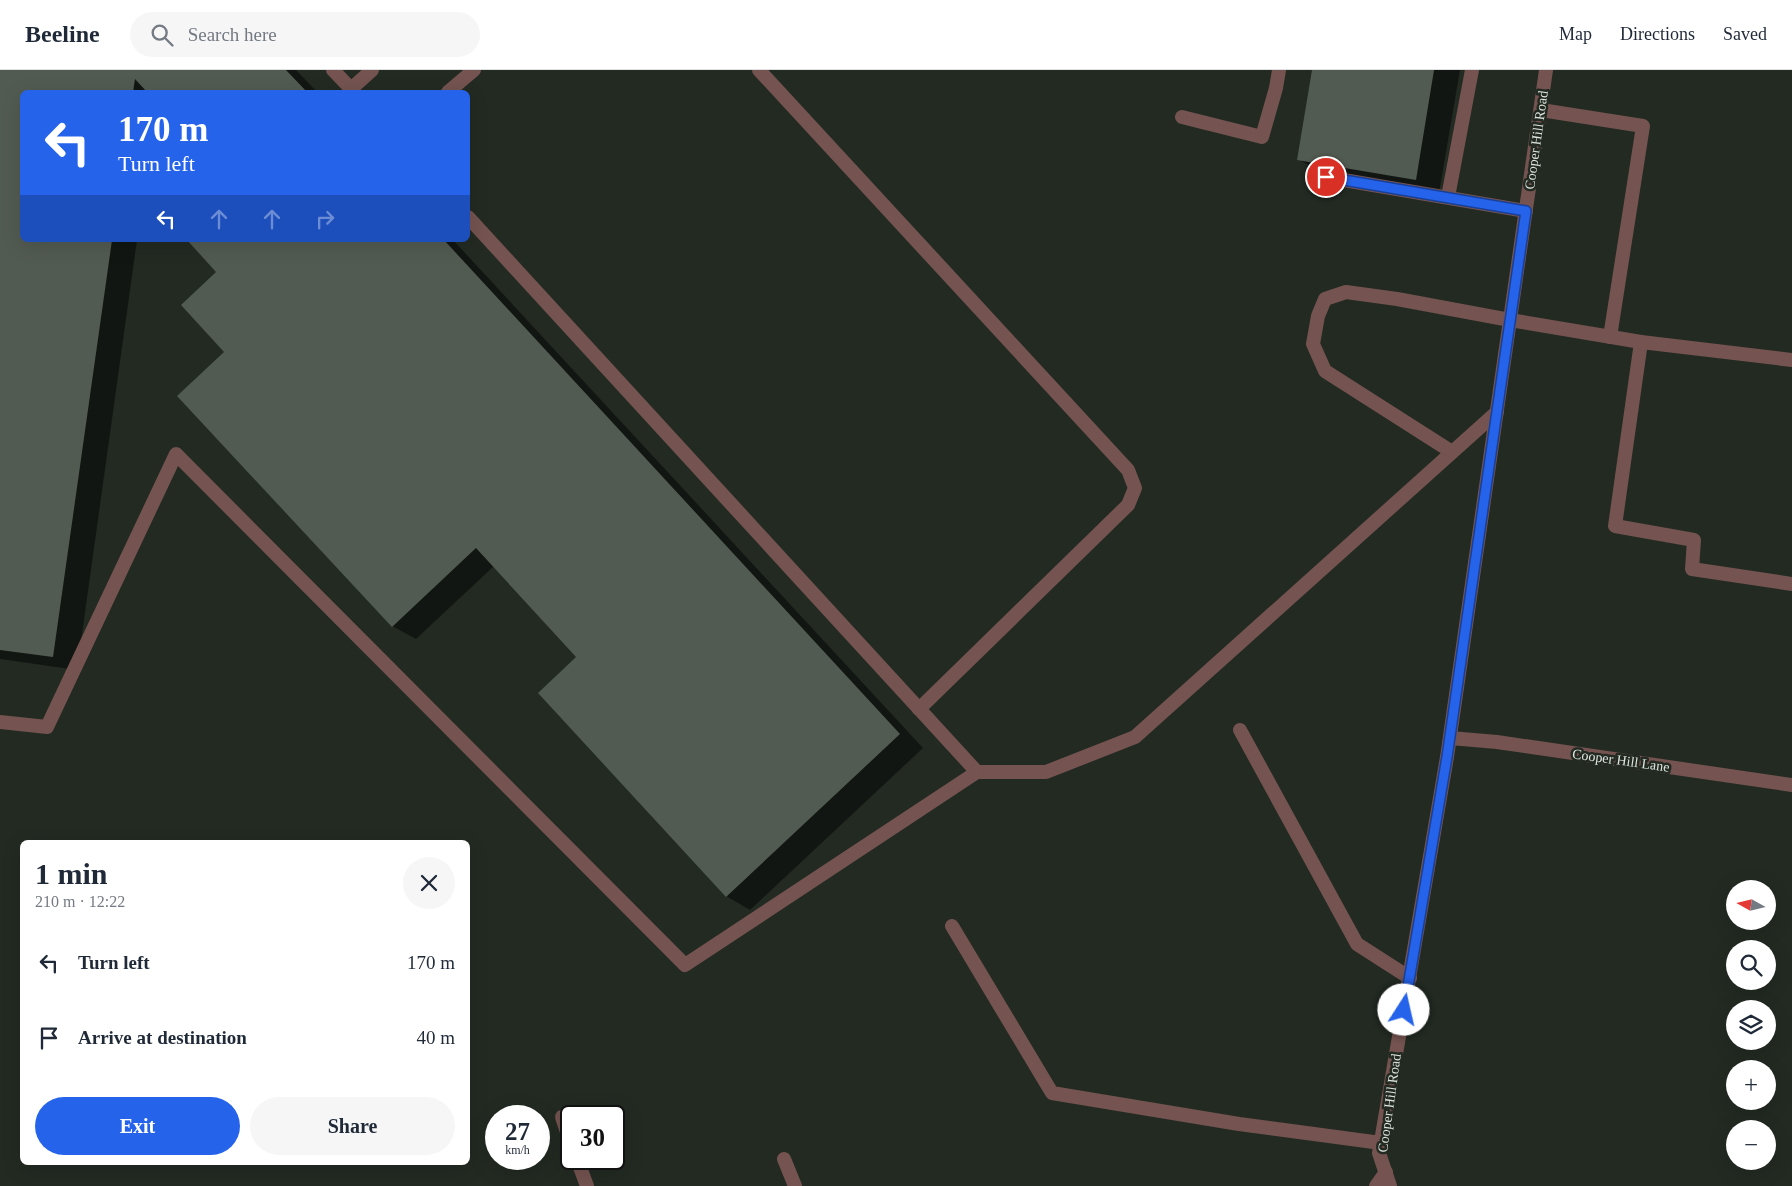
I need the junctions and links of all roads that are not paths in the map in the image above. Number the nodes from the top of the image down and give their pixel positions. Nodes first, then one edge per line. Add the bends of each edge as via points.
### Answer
1 (333, 70) edge
2 (372, 70) edge
3 (474, 70) edge
4 (760, 70) edge
5 (1279, 70) edge
6 (1472, 70) edge
7 (1546, 70) edge
8 (351, 90) edge
9 (353, 90) edge
10 (450, 90) edge
11 (1541, 110) junction
12 (1182, 117) dead end
13 (1326, 177) dead end
14 (1448, 198) junction
15 (1526, 211) junction
16 (470, 219) edge
17 (1510, 320) junction
18 (1610, 337) junction
19 (1641, 342) junction
20 (1792, 360) edge
21 (1497, 412) junction
22 (1452, 452) junction
23 (1792, 584) edge
24 (919, 709) junction
25 (0, 722) edge
26 (1240, 730) dead end
27 (1450, 738) junction
28 (977, 772) junction
29 (1792, 785) edge
30 (952, 926) dead end
31 (1410, 978) junction
32 (1381, 1143) junction
33 (784, 1158) dead end
34 (581, 1170) edge
35 (1386, 1172) junction
36 (587, 1186) edge
37 (795, 1186) edge
38 (1376, 1186) edge
39 (1390, 1186) edge

1 - 8 street
2 - 9 street
3 - 10 street
4 - 24 street via 1128,470 1135,488 1128,505
5 - 12 street via 1262,137
6 - 14 street
7 - 11 street, Cooper Hill Road
11 - 15 street, Cooper Hill Road
11 - 18 street via 1643,126
13 - 14 street
14 - 15 street
15 - 17 street, Cooper Hill Road
16 - 24 street
17 - 18 street
17 - 21 street, Cooper Hill Road
17 - 22 street via 1346,292 1325,299 1313,344 1325,371
18 - 19 street
19 - 20 street
19 - 23 street via 1615,526 1694,540 1692,569
21 - 22 street
21 - 27 street, Cooper Hill Road
22 - 28 street via 1136,737 1046,772
24 - 28 street
25 - 28 street via 47,727 176,454 685,965
26 - 31 street via 1357,944
27 - 29 street, Cooper Hill Lane
27 - 31 street, Cooper Hill Road
30 - 32 street via 1052,1093 1239,1124
31 - 32 street, Cooper Hill Road
32 - 35 street, Cooper Hill Road via 1379,1153
33 - 37 street
34 - 36 street
35 - 38 street, Cooper Hill Road
35 - 39 street, Cooper Hill Road

